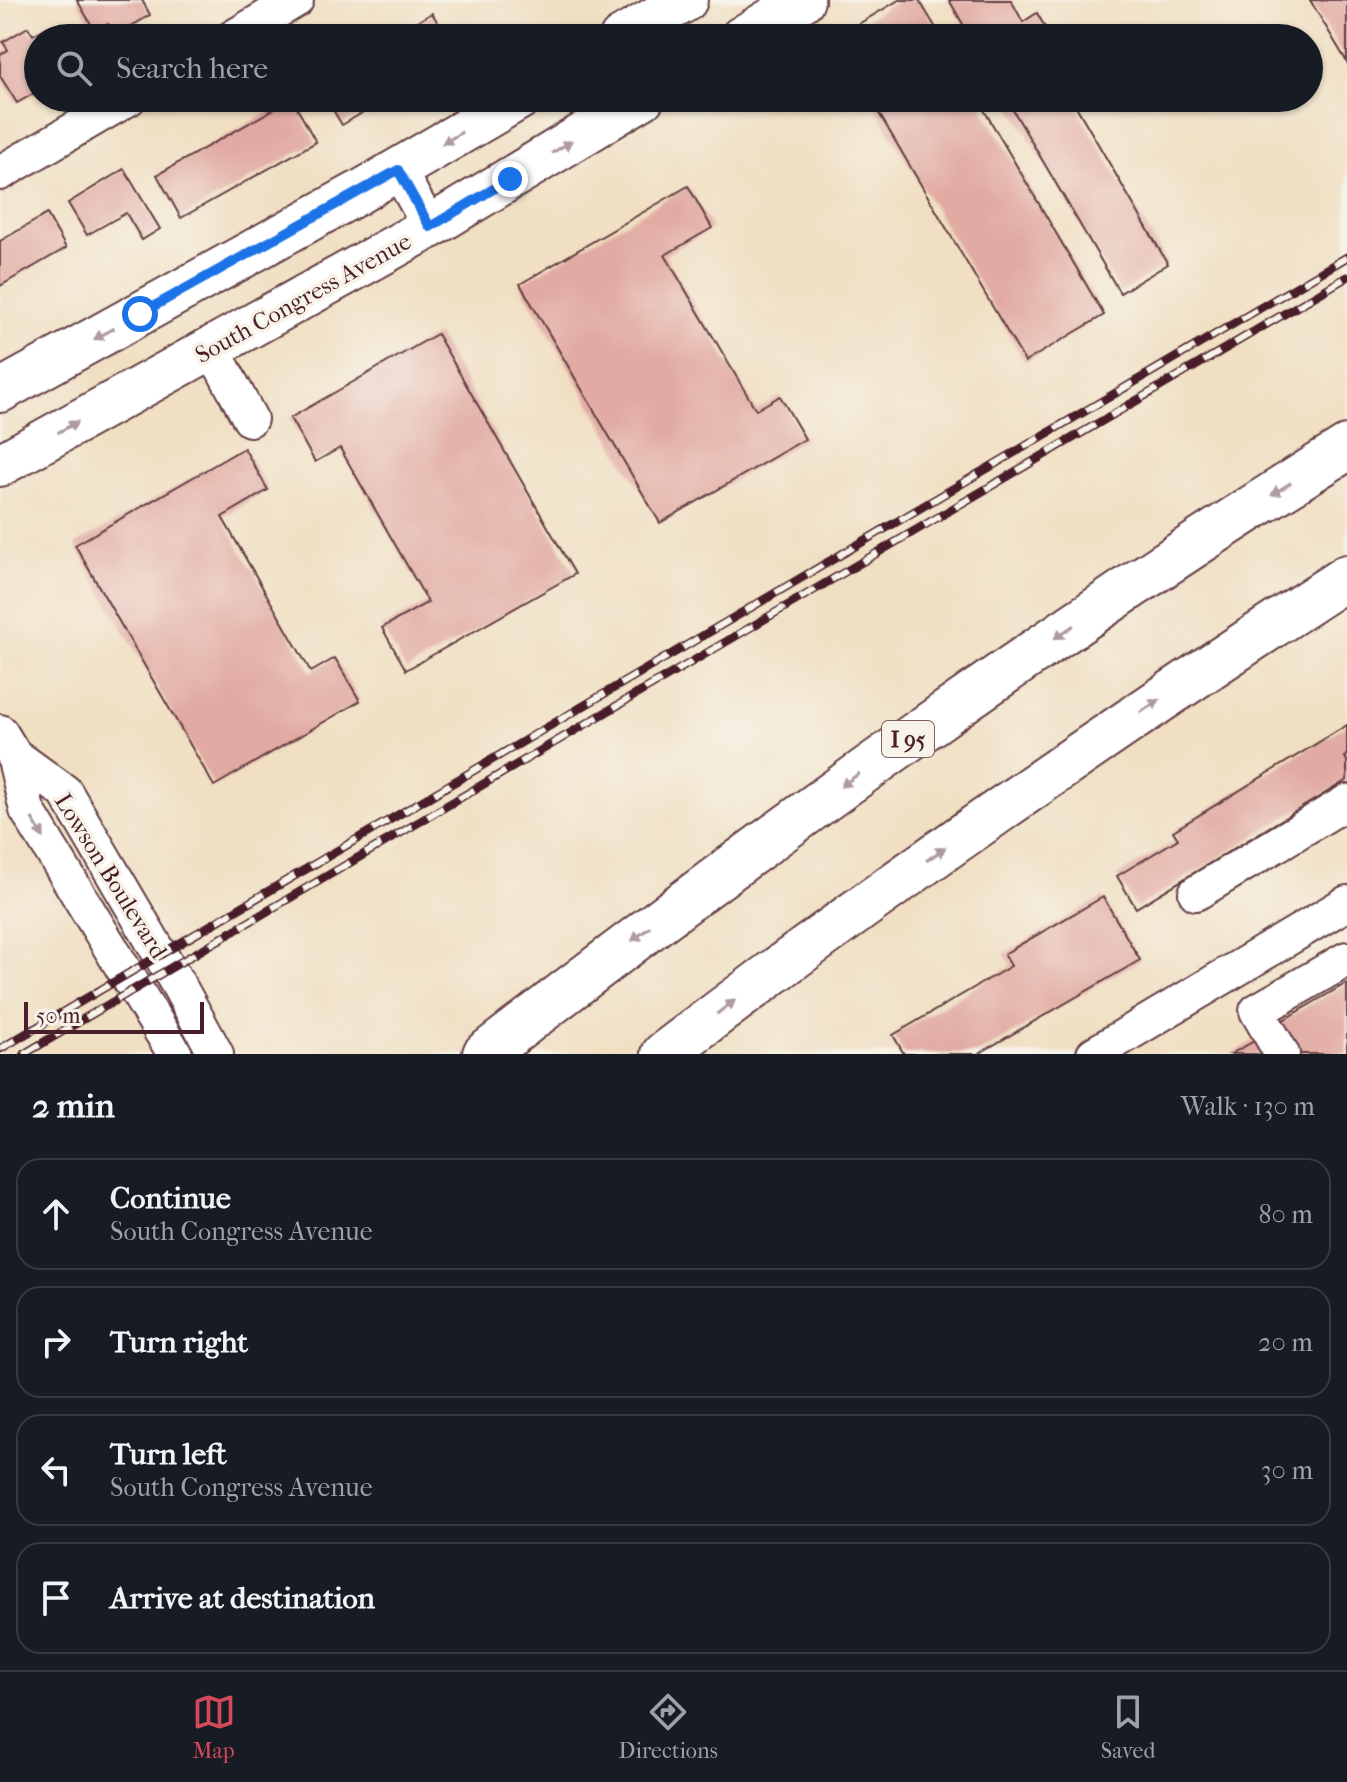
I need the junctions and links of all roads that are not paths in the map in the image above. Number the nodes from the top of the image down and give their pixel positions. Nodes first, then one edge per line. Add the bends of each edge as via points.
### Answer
1 (296, 0) edge
2 (686, 0) edge
3 (803, 0) edge
4 (256, 24) edge
5 (645, 24) edge
6 (764, 24) edge
7 (105, 112) edge
8 (496, 112) edge
9 (620, 112) edge
10 (398, 170) junction
11 (0, 173) edge
12 (430, 227) junction
13 (212, 348) junction
14 (0, 391) edge
15 (250, 419) dead end
16 (1347, 448) edge
17 (0, 465) edge
18 (1347, 577) edge
19 (7, 743) edge
20 (1347, 802) edge
21 (1196, 893) dead end
22 (1347, 903) edge
23 (1313, 923) junction
24 (1342, 962) edge
25 (175, 1054) edge
26 (216, 1054) edge
27 (485, 1054) edge
28 (664, 1054) edge
29 (1094, 1054) edge
30 (1282, 1054) edge

1 - 4 street
2 - 5 main road
3 - 6 main road
7 - 11 street
8 -> 10 main road
12 -> 9 main road, South Congress Avenue
10 - 12 street
10 -> 14 main road
12 - 13 main road, South Congress Avenue
13 - 15 street
17 -> 13 main road, South Congress Avenue
16 -> 27 highway, I 95 via 1112,599 893,749
28 -> 18 highway via 922,863
19 -> 25 street, Lowson Boulevard via 27,810
19 - 26 street, Lowson Boulevard via 65,792
20 - 21 street
22 - 23 street
23 - 24 street
23 - 29 street
24 - 30 street via 1257,1011

